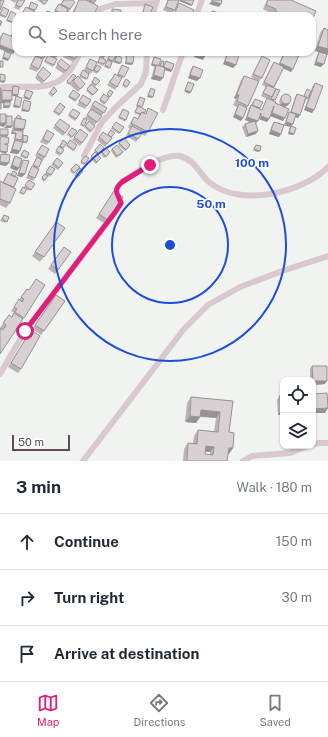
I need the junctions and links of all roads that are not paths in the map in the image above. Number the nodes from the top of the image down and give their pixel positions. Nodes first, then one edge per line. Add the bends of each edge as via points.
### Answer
1 (202, 0) edge
2 (157, 1) edge
3 (92, 7) edge
4 (96, 12) edge
5 (98, 12) edge
6 (153, 12) edge
7 (198, 12) edge
8 (78, 56) edge
9 (147, 56) edge
10 (182, 56) edge
11 (0, 87) edge
12 (163, 110) dead end
13 (84, 156) edge
14 (328, 167) edge
15 (328, 256) edge
16 (0, 374) edge
17 (328, 443) edge
18 (316, 444) edge
19 (300, 449) edge
20 (83, 461) edge
21 (243, 461) edge

1 - 7 street
2 - 5 street via 116,4
2 - 6 street
3 - 4 street
8 - 11 street via 69,73 50,86
9 - 13 street via 146,72 141,84 102,122
10 - 12 street
14 - 16 street via 321,174 302,184 260,196 223,191 209,182 193,162 179,156 168,157 150,165 122,182 116,191 121,203 116,211 25,331
15 - 20 street via 240,287 208,305 184,329
17 - 18 street
19 - 21 street via 290,453 252,456

